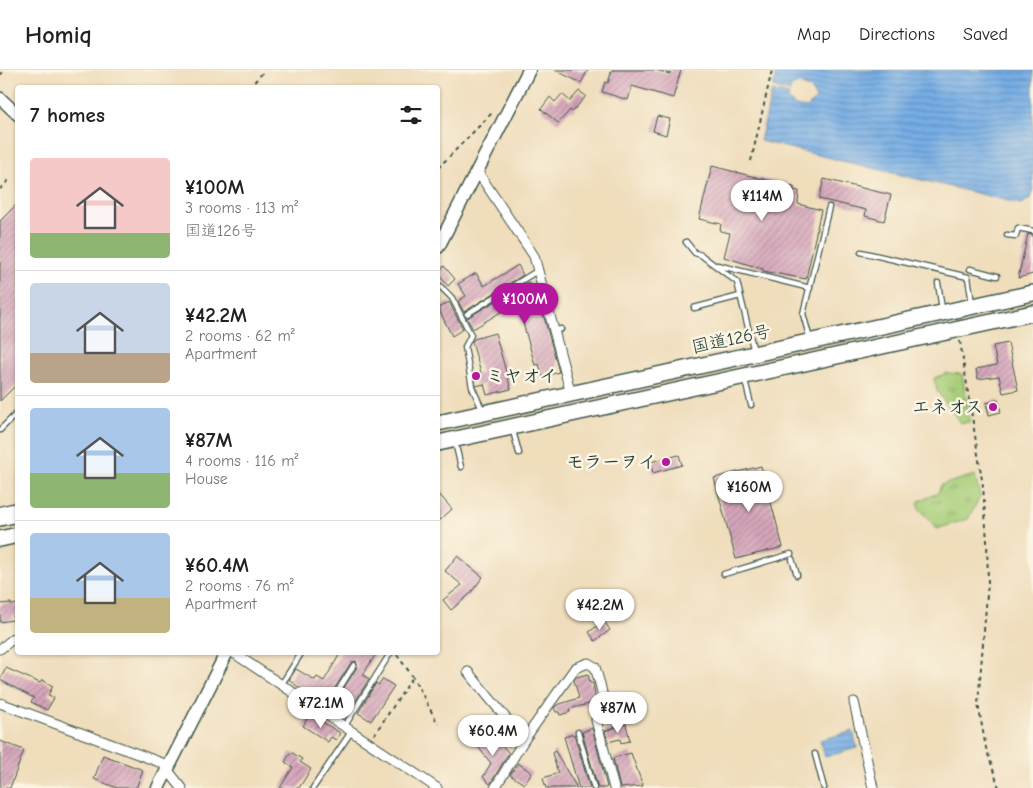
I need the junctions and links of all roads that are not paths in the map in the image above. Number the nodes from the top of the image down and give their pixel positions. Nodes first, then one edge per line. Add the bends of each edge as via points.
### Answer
1 (529, 70) edge
2 (0, 98) edge
3 (15, 112) edge
4 (477, 171) junction
5 (829, 207) dead end
6 (1033, 231) edge
7 (1007, 235) dead end
8 (440, 242) edge
9 (686, 242) dead end
10 (861, 252) dead end
11 (714, 265) junction
12 (970, 269) dead end
13 (537, 271) junction
14 (997, 276) dead end
15 (938, 284) dead end
16 (440, 286) edge
17 (810, 288) junction
18 (1033, 293) edge
19 (740, 296) junction
20 (973, 305) junction
21 (694, 308) dead end
22 (942, 312) junction
23 (1033, 313) edge
24 (467, 314) dead end
25 (810, 341) junction
26 (754, 353) junction
27 (744, 376) junction
28 (571, 394) junction
29 (751, 405) dead end
30 (485, 412) junction
31 (15, 415) edge
32 (440, 423) edge
33 (512, 427) junction
34 (0, 430) edge
35 (454, 439) junction
36 (440, 442) edge
37 (519, 453) dead end
38 (461, 467) dead end
39 (15, 506) edge
40 (0, 509) edge
41 (15, 515) edge
42 (0, 518) edge
43 (15, 536) edge
44 (0, 539) edge
45 (724, 574) dead end
46 (797, 575) dead end
47 (15, 638) edge
48 (0, 650) edge
49 (225, 655) edge
50 (236, 655) edge
51 (300, 655) edge
52 (389, 655) edge
53 (354, 665) dead end
54 (468, 672) dead end
55 (281, 685) junction
56 (854, 702) dead end
57 (0, 703) edge
58 (323, 713) junction
59 (348, 729) junction
60 (578, 732) dead end
61 (524, 740) junction
62 (815, 754) dead end
63 (168, 769) junction
64 (158, 788) edge
65 (182, 788) edge
66 (313, 788) edge
67 (437, 788) edge
68 (495, 788) edge
69 (594, 788) edge
70 (614, 788) edge
71 (824, 788) edge
72 (872, 788) edge

1 - 4 main road
2 - 3 street
4 - 8 main road
4 - 13 street via 534,256
5 - 17 lane
6 - 7 lane via 1018,228 1016,236
9 - 11 lane via 695,253
10 - 20 lane via 968,277
11 - 17 lane
11 - 19 lane via 737,282
12 - 14 lane
13 - 24 lane
13 - 28 street via 557,330
15 - 22 lane
16 - 30 lane via 456,305 470,335 465,347 472,387
17 - 25 lane via 803,314
18 - 20 highway, 国道126号
19 - 21 lane
19 - 26 lane
20 - 22 highway, 国道126号
22 - 25 highway, 国道126号
23 - 27 highway
25 - 26 highway, 国道126号
26 - 28 highway, 国道126号
27 - 29 lane
27 - 33 highway
28 - 30 highway, 国道126号
30 - 32 highway, 国道126号
31 - 34 lane
33 - 35 highway
33 - 37 lane
35 - 36 highway
35 - 38 lane
39 - 40 lane
41 - 42 highway
43 - 44 highway
45 - 46 lane via 792,556
47 - 48 street
49 - 63 main road
50 - 55 street
51 - 55 lane
52 - 59 lane
53 - 58 lane
54 - 61 street
55 - 58 street
56 - 72 street
57 - 63 street via 162,763
58 - 59 street
59 - 66 lane
59 - 67 street
60 - 69 lane
61 - 68 street
61 - 70 street via 575,668 588,663 595,668 604,698 596,720
62 - 71 lane
63 - 64 main road
63 - 65 street

